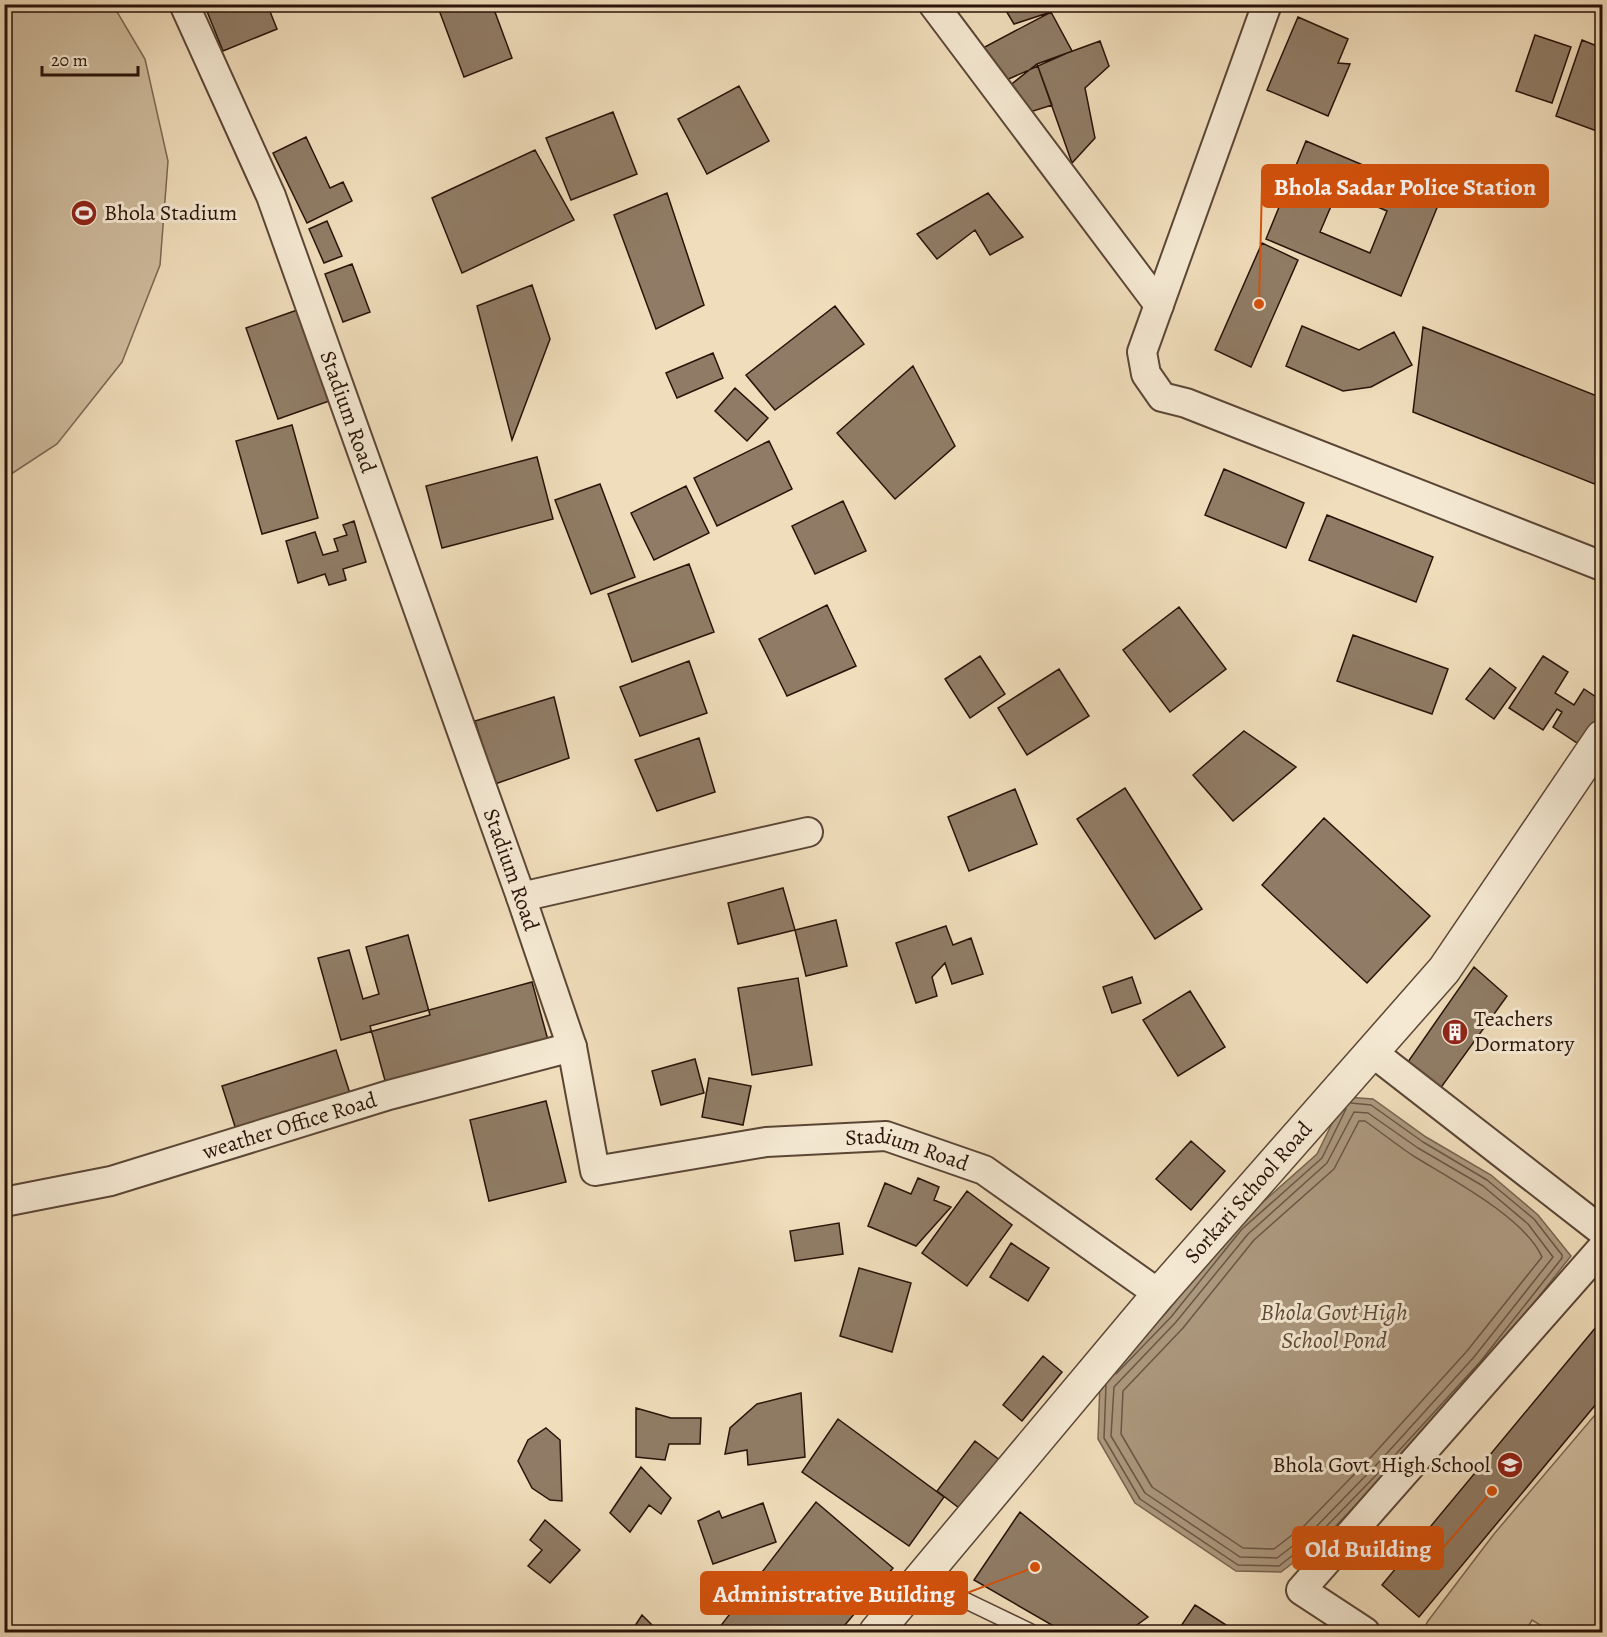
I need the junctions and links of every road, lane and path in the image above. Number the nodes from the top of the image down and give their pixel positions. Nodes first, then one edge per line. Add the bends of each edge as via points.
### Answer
1 (184, 4) edge
2 (933, 4) edge
3 (1267, 4) edge
4 (1159, 305) junction
5 (1602, 566) edge
6 (1602, 737) edge
7 (808, 832) dead end
8 (521, 897) junction
9 (572, 1047) junction
10 (1372, 1052) junction
11 (4, 1202) edge
12 (1602, 1231) edge
13 (1602, 1248) edge
14 (1159, 1294) junction
15 (921, 1579) junction
16 (876, 1632) edge
17 (1031, 1632) edge
18 (1365, 1632) edge

1 - 8 street, Stadium Road via 272,196
2 - 4 street
3 - 4 street
4 - 5 street via 1142,352 1146,374 1162,397 1186,403
6 - 10 street, Sorkari School Road via 1444,970
7 - 8 street
8 - 9 street, Stadium Road
9 - 11 street, weather Office Road via 389,1095 111,1181
9 - 14 street, Stadium Road via 595,1171 766,1142 886,1136 984,1170
10 - 12 street
10 - 14 street, Sorkari School Road
13 - 18 street via 1301,1590
14 - 15 street, Sorkari School Road
15 - 16 street, Sorkari School Road
15 - 17 lane

